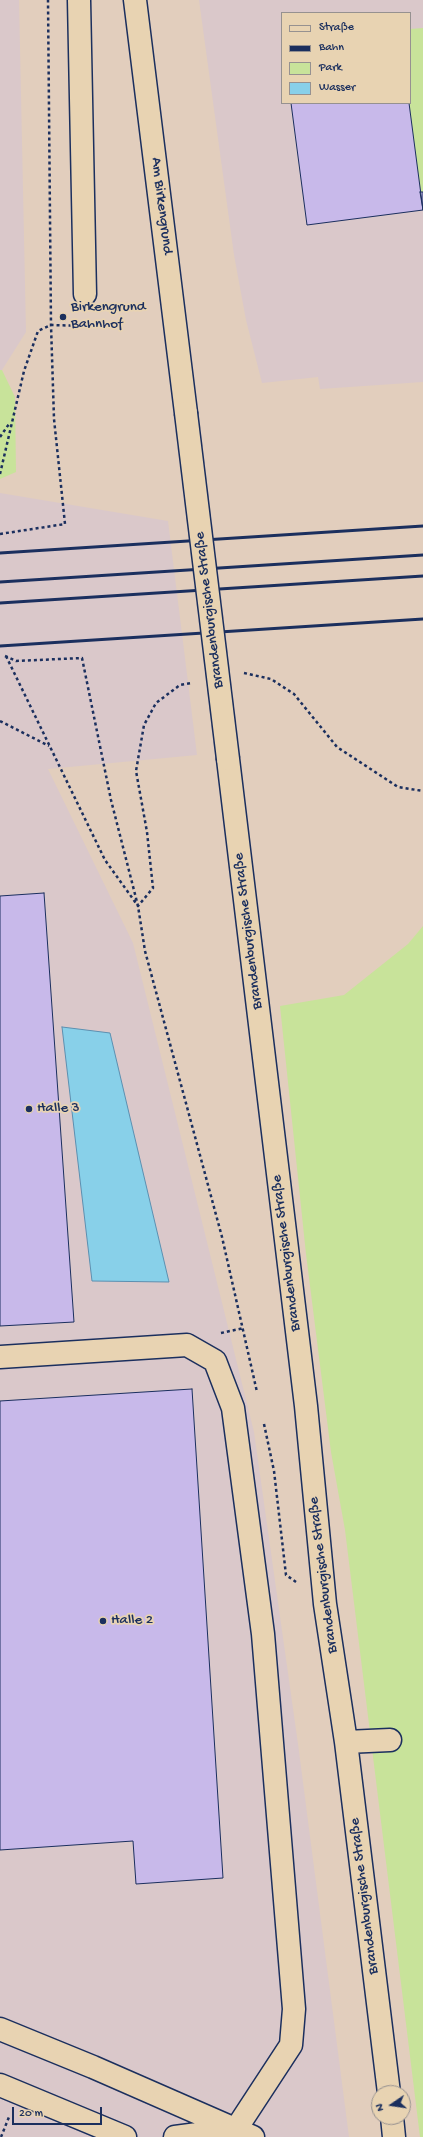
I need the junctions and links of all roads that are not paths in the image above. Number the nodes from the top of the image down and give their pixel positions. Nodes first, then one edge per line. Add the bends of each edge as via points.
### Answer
1 (79, 0) edge
2 (135, 0) edge
3 (85, 294) dead end
4 (186, 413) joint
5 (0, 1357) edge
6 (390, 1740) dead end
7 (346, 1742) junction
8 (0, 2029) edge
9 (0, 2085) edge
10 (388, 2085) edge
11 (393, 2125) edge
12 (241, 2134) edge
13 (125, 2137) edge
14 (175, 2137) edge
15 (394, 2137) edge

1 - 3 street
2 - 4 street, Am Birkengrund
4 - 7 street, Brandenburgische Straße, bridge via 305,1398 325,1604
5 - 12 street via 186,1345 215,1361 233,1408 263,1634 294,2009 292,2045
6 - 7 street
7 - 10 street, Brandenburgische Straße
8 - 12 street via 94,2067
9 - 13 street
11 - 15 street
12 - 14 street

